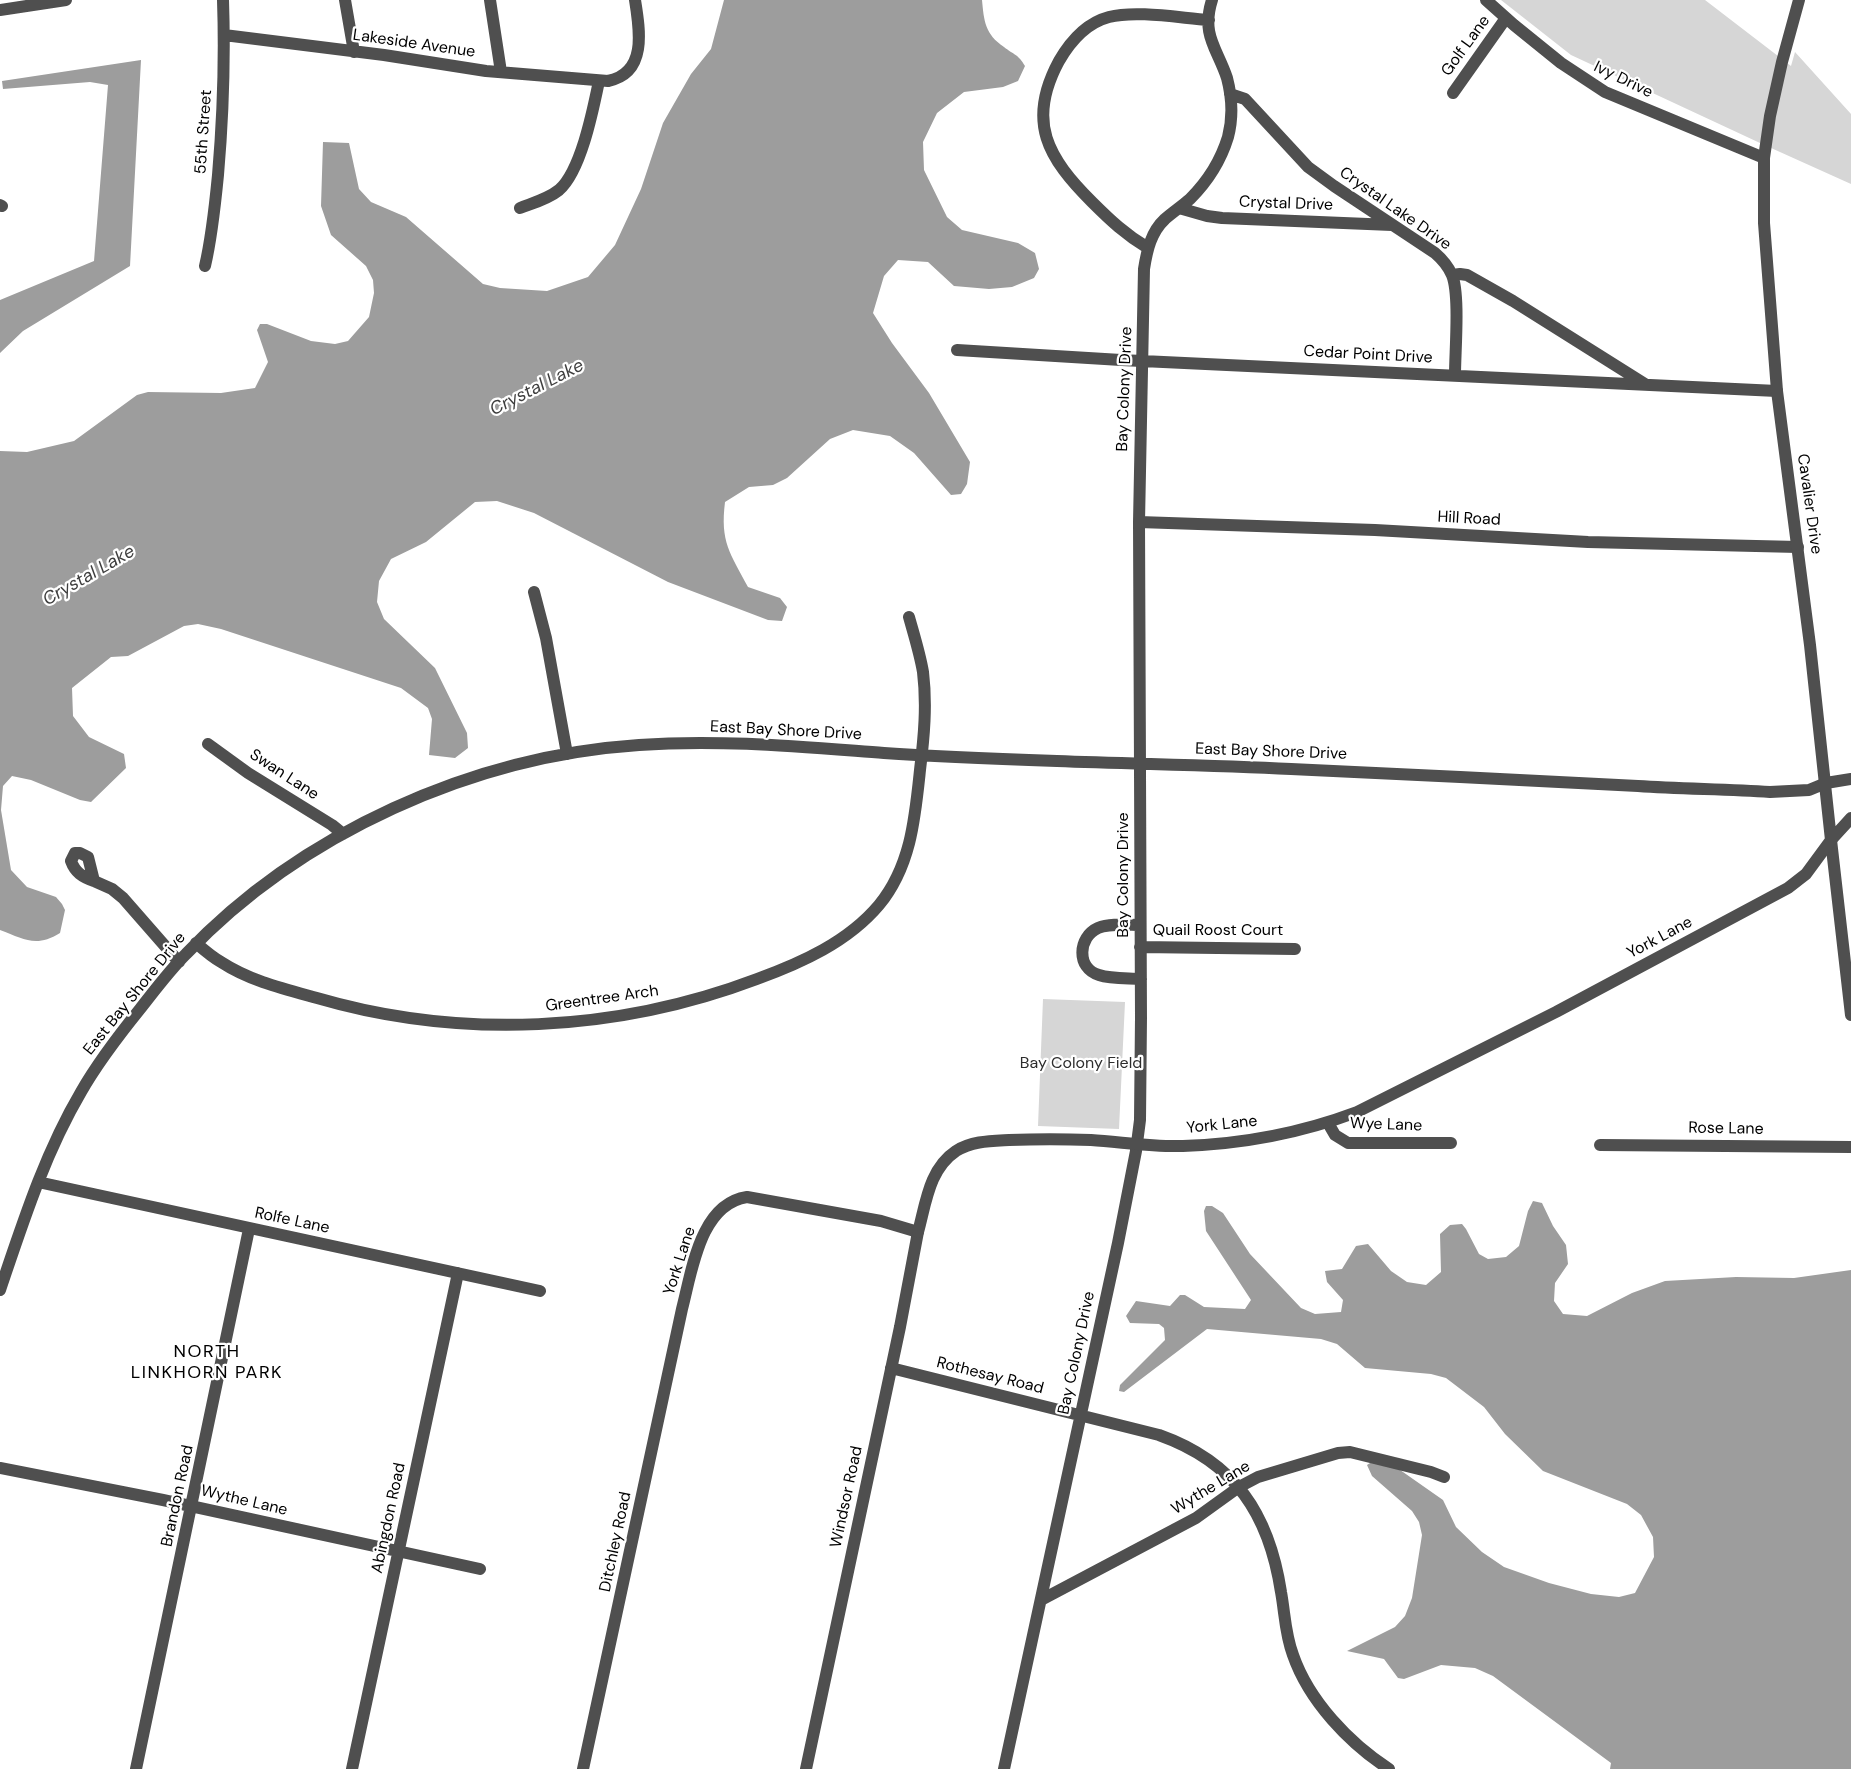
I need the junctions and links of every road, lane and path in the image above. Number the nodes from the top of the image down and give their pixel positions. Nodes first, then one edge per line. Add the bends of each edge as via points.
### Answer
1 (66, 0) edge
2 (223, 0) edge
3 (345, 0) edge
4 (490, 0) edge
5 (635, 0) edge
6 (1212, 0) edge
7 (1486, 0) edge
8 (1799, 0) edge
9 (0, 10) edge
10 (1506, 18) junction
11 (1209, 20) junction
12 (224, 35) junction
13 (354, 52) junction
14 (501, 72) junction
15 (599, 81) junction
16 (1453, 93) dead end
17 (1230, 94) junction
18 (1764, 158) junction
19 (520, 208) dead end
20 (1179, 208) junction
21 (1393, 225) junction
22 (1148, 249) junction
23 (205, 266) dead end
24 (1452, 275) junction
25 (957, 350) dead end
26 (1142, 361) junction
27 (1455, 375) junction
28 (1647, 385) junction
29 (1777, 391) junction
30 (1139, 522) junction
31 (1798, 547) junction
32 (534, 592) dead end
33 (909, 617) dead end
34 (208, 744) dead end
35 (567, 754) junction
36 (922, 754) junction
37 (1140, 764) junction
38 (1851, 779) edge
39 (1826, 783) junction
40 (1851, 818) edge
41 (343, 834) junction
42 (1831, 840) junction
43 (94, 881) dead end
44 (1140, 925) junction
45 (196, 943) junction
46 (1140, 947) junction
47 (1295, 948) dead end
48 (179, 962) junction
49 (1141, 979) junction
50 (1851, 1015) edge
51 (1328, 1123) junction
52 (1451, 1143) dead end
53 (1137, 1144) junction
54 (1600, 1145) dead end
55 (1851, 1148) edge
56 (38, 1182) junction
57 (249, 1229) junction
58 (918, 1232) junction
59 (458, 1273) junction
60 (0, 1290) edge
61 (540, 1291) dead end
62 (679, 1322) joint
63 (891, 1368) junction
64 (1080, 1415) junction
65 (0, 1468) edge
66 (1444, 1477) dead end
67 (1239, 1487) junction
68 (192, 1507) junction
69 (399, 1552) junction
70 (480, 1569) dead end
71 (1041, 1600) junction
72 (136, 1769) edge
73 (352, 1769) edge
74 (584, 1769) edge
75 (806, 1769) edge
76 (1004, 1769) edge
77 (1389, 1769) edge

1 - 9 street
2 - 12 street, 55th Street
3 - 13 street
4 - 14 street
5 - 15 street via 635,63 617,79
6 - 11 street, Bay Colony Drive
7 - 10 street, Ivy Drive
8 - 18 street, Cavalier Drive via 1770,116
10 - 16 street, Golf Lane
10 - 18 street, Ivy Drive via 1561,63 1605,92
11 - 17 street, Bay Colony Drive via 1210,38
11 - 22 street via 1120,15 1094,23 1063,55 1049,85 1044,114 1048,147 1075,185 1115,225
12 - 13 street, Lakeside Avenue
12 - 23 street, 55th Street via 223,113
13 - 14 street, Lakeside Avenue
14 - 15 street, Lakeside Avenue
15 - 19 street via 568,180 551,195
17 - 20 street, Bay Colony Drive via 1230,125 1220,156 1203,184
17 - 21 street, Crystal Lake Drive via 1245,99 1306,165
18 - 29 street, Cavalier Drive via 1764,223
20 - 21 street, Crystal Drive via 1222,218
20 - 22 street, Bay Colony Drive via 1160,224
21 - 24 street, Crystal Lake Drive via 1435,252
22 - 26 street, Bay Colony Drive
24 - 27 street via 1456,292
24 - 28 street, Crystal Lake Drive via 1467,275
25 - 26 street, Cedar Point Drive
26 - 27 street, Cedar Point Drive
26 - 30 street, Bay Colony Drive
27 - 28 street, Cedar Point Drive
28 - 29 street, Cedar Point Drive
29 - 31 street, Cavalier Drive
30 - 31 street, Hill Road via 1599,543
30 - 37 street, Bay Colony Drive
31 - 39 street, Cavalier Drive
32 - 35 street
33 - 36 street, Greentree Arch via 922,670
34 - 41 street, Swan Lane
35 - 36 street, East Bay Shore Drive via 643,745 706,744
35 - 41 street, East Bay Shore Drive via 528,761 436,790
36 - 37 street, East Bay Shore Drive
36 - 45 street, Greentree Arch via 915,823 904,862 894,884 869,915 832,945 771,974 666,1008 534,1025 485,1026 419,1020 341,1005 261,982 220,962
37 - 39 street, East Bay Shore Drive via 1770,792 1809,790
37 - 44 street, Bay Colony Drive
38 - 39 street, East Bay Shore Drive
39 - 42 street, Cavalier Drive
40 - 42 street, York Lane
41 - 45 street, East Bay Shore Drive via 294,862
42 - 50 street, Cavalier Drive
42 - 51 street, York Lane via 1806,874 1788,888 1556,1012
43 - 48 street via 123,898
44 - 46 street, Bay Colony Drive
44 - 49 street via 1096,929 1086,938 1082,953 1093,973
45 - 48 street, East Bay Shore Drive
46 - 47 street, Quail Roost Court
46 - 49 street, Bay Colony Drive
48 - 56 street, East Bay Shore Drive via 101,1060 82,1090
49 - 53 street, Bay Colony Drive
51 - 52 street, Wye Lane via 1335,1135 1348,1143
51 - 53 street, York Lane via 1217,1144
53 - 58 street, York Lane via 1031,1139 969,1145 950,1156 934,1174
53 - 64 street, Bay Colony Drive
54 - 55 street, Rose Lane
56 - 57 street, Rolfe Lane
56 - 60 street, East Bay Shore Drive
57 - 59 street, Rolfe Lane
57 - 68 street, Brandon Road
58 - 62 street, York Lane via 881,1221 757,1198 727,1203 700,1244
58 - 63 street, Windsor Road
59 - 61 street, Rolfe Lane
59 - 69 street, Abingdon Road
62 - 74 street, Ditchley Road
63 - 64 street, Rothesay Road
63 - 75 street, Windsor Road
64 - 67 street, Rothesay Road via 1177,1441 1219,1467
64 - 71 street, Bay Colony Drive
65 - 68 street, Wythe Lane
66 - 67 street, Wythe Lane via 1350,1452 1279,1470
67 - 71 street, Wythe Lane via 1196,1518
67 - 77 street, Rothesay Road via 1273,1551 1285,1628 1300,1671 1330,1718
68 - 69 street, Wythe Lane
68 - 72 street, Brandon Road
69 - 70 street, Wythe Lane
69 - 73 street, Abingdon Road
71 - 76 street, Bay Colony Drive

